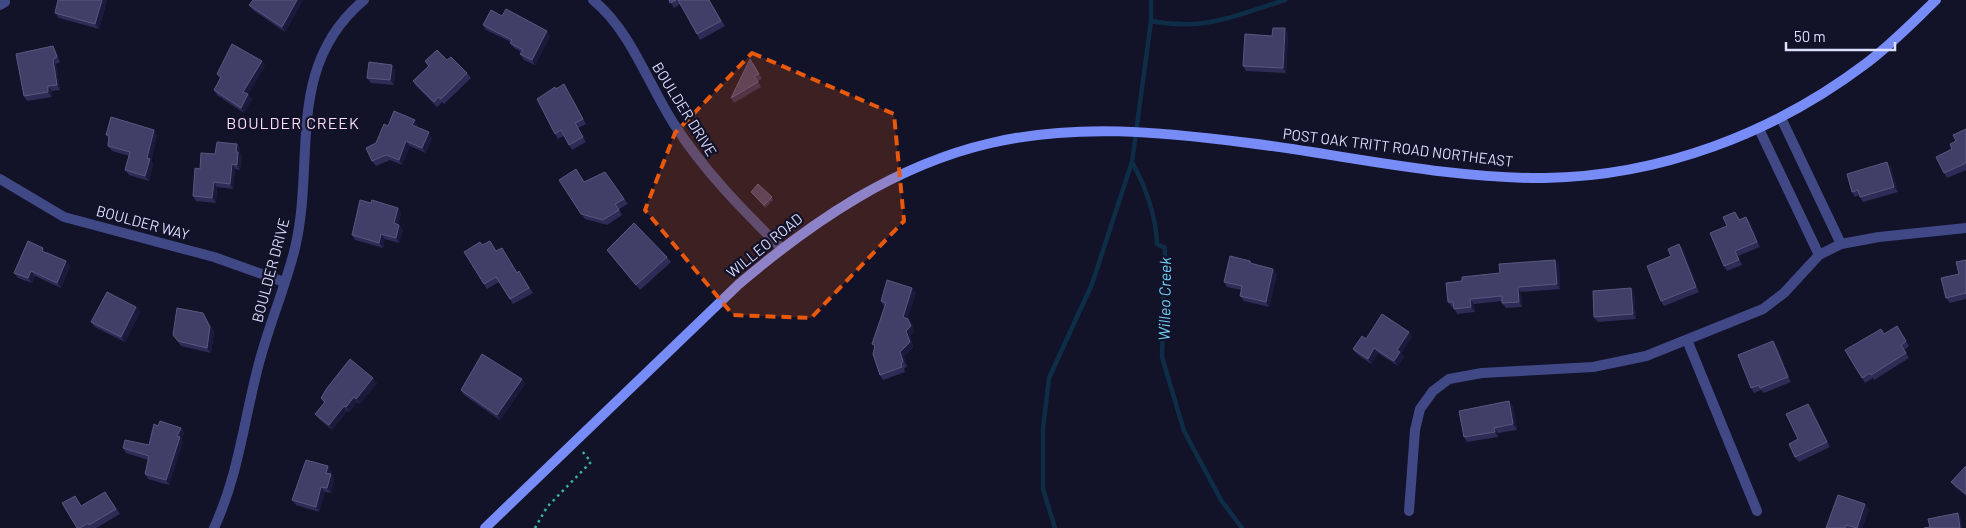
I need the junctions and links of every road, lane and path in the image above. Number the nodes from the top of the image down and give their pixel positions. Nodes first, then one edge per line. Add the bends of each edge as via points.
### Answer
1 (364, 0) edge
2 (593, 0) edge
3 (1936, 0) edge
4 (1782, 118) junction
5 (1759, 129) junction
6 (1138, 131) joint
7 (0, 179) edge
8 (1966, 228) edge
9 (1841, 244) junction
10 (781, 248) junction
11 (1819, 255) junction
12 (284, 282) junction
13 (1687, 340) junction
14 (574, 442) junction
15 (1409, 511) dead end
16 (1757, 511) dead end
17 (214, 528) edge
18 (485, 528) edge
19 (535, 528) edge

1 - 12 street, BOULDER DRIVE via 328,44 314,78 309,96 300,218
2 - 10 street, BOULDER DRIVE via 622,34 698,161
3 - 4 street, POST OAK TRITT ROAD NORTHEAST via 1864,65
4 - 5 street, POST OAK TRITT ROAD NORTHEAST
4 - 9 street
5 - 6 street, POST OAK TRITT ROAD NORTHEAST via 1687,155 1633,168 1542,178 1454,172
5 - 11 street
6 - 10 street, WILLEO ROAD via 1058,132 990,143 943,158 898,176 847,203
7 - 12 street, BOULDER WAY via 64,217 214,257
8 - 9 street
9 - 11 street
10 - 14 street, WILLEO ROAD
11 - 13 street via 1774,302
12 - 17 street, BOULDER DRIVE via 257,370 235,476
13 - 15 street via 1646,356 1593,367 1482,373 1449,379 1433,391 1420,409 1415,430
13 - 16 street
14 - 18 street, WILLEO ROAD
14 - 19 path via 591,462 548,507

